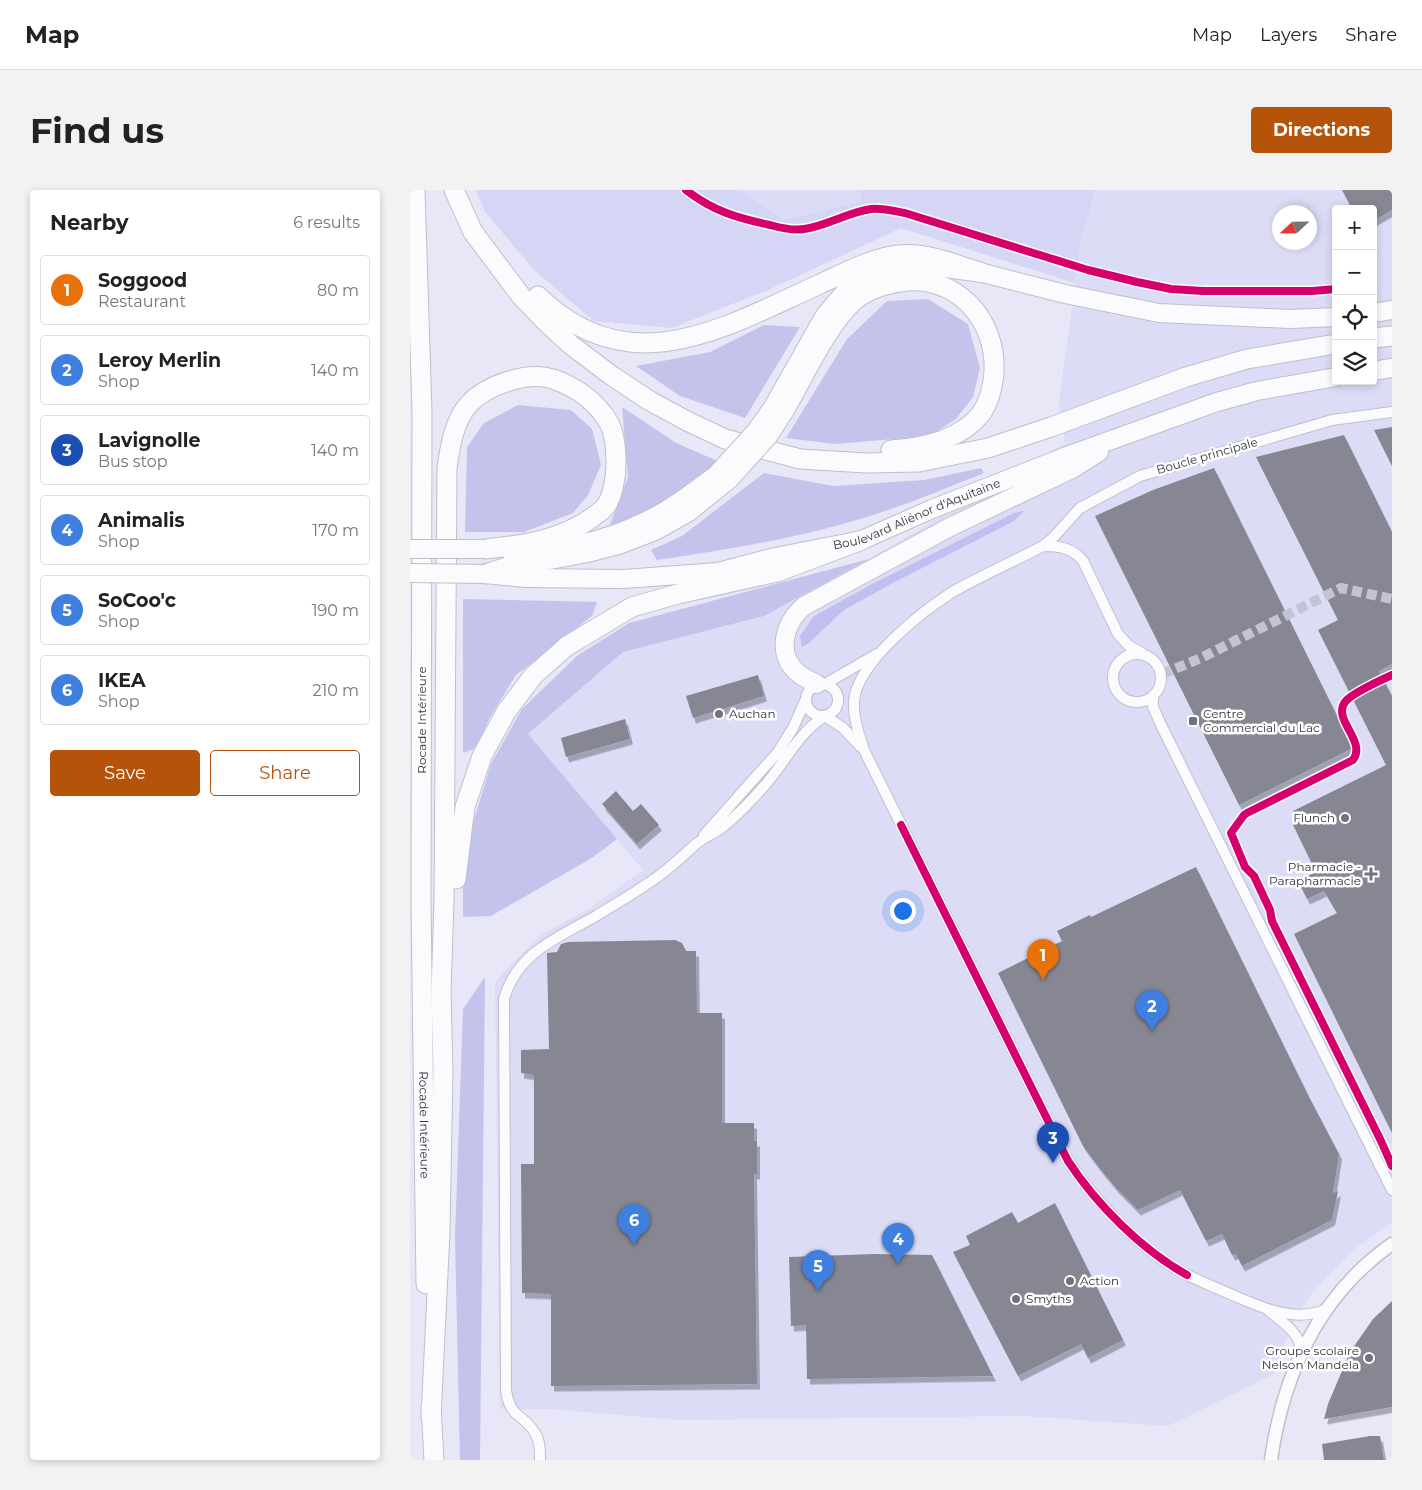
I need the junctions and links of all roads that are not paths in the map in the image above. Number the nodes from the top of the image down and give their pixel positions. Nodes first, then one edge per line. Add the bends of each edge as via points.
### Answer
1 (415, 190) edge
2 (454, 190) edge
3 (473, 232) junction
4 (983, 273) junction
5 (1392, 310) edge
6 (1377, 312) edge
7 (1332, 317) edge
8 (1392, 336) edge
9 (1377, 338) edge
10 (1332, 345) edge
11 (1392, 368) edge
12 (1377, 370) edge
13 (1332, 378) edge
14 (778, 409) junction
15 (1392, 412) edge
16 (1129, 434) junction
17 (800, 459) junction
18 (722, 477) junction
19 (862, 540) junction
20 (1043, 546) junction
21 (410, 549) edge
22 (486, 549) junction
23 (410, 573) edge
24 (485, 574) junction
25 (880, 652) junction
26 (1142, 653) junction
27 (821, 684) junction
28 (1153, 697) junction
29 (805, 701) junction
30 (825, 716) junction
31 (864, 750) junction
32 (699, 842) junction
33 (443, 1070) junction
34 (1392, 1190) edge
35 (1392, 1244) edge
36 (1268, 1310) junction
37 (1324, 1310) junction
38 (1302, 1353) junction
39 (431, 1417) junction
40 (434, 1460) edge
41 (540, 1460) edge
42 (1270, 1460) edge

1 - 39 highway, Rocade Intérieure via 422,412 420,901
2 - 3 highway
3 - 4 highway via 554,312 589,332 615,341 644,344 699,335 734,323 871,261 900,255 930,256
3 - 17 highway via 521,296 545,321 612,376 687,422 725,439
4 - 7 highway via 1064,294 1159,313 1231,318
4 - 14 highway via 903,265 874,273 849,288 825,315
5 - 6 highway
8 - 9 highway
10 - 17 highway via 1248,359 1194,374 988,448 919,462 866,464
11 - 12 highway
13 - 16 highway, Boulevard Aliénor d'Aquitaine via 1217,402
14 - 17 highway via 836,320 856,299 879,286 907,281 929,283 955,291 975,309 988,329 995,362 993,388 980,414 963,430 916,449
14 - 18 highway, bridge via 767,437
15 - 20 street, Boucle principale via 1332,420 1140,476 1080,508
16 - 19 highway, Boulevard Aliénor d'Aquitaine via 941,505
16 - 27 highway via 1074,468 950,527 795,613 784,637 785,652 799,674
18 - 22 highway via 648,520 615,534 523,553
18 - 24 highway via 688,512 654,531 585,553 524,562
19 - 24 highway, Boulevard Aliénor d'Aquitaine via 718,572 624,579 525,578
19 - 33 highway via 776,572 632,607 566,646 533,676 506,712 482,756 465,807 457,862
20 - 25 street, Boucle principale via 951,593
20 - 26 street via 1064,548 1078,554 1118,634 1129,646
21 - 22 highway, bridge
22 - 33 highway via 523,545 574,529 605,507 616,480 616,453 610,425 595,404 553,379 506,382 485,392 469,405 451,443 446,571
23 - 24 highway, Boulevard Aliénor d'Aquitaine, bridge
25 - 27 street
25 - 31 street via 858,684 854,700 856,724
26 - 28 street via 1155,660 1162,674 1160,687
26 - 28 street via 1121,659 1113,673 1113,681 1127,700 1140,702
27 - 29 street via 808,690
27 - 30 street via 835,689 838,700 834,710
28 - 34 street via 1153,707 1163,729
29 - 30 street via 810,711
29 - 32 street via 794,728 778,752
30 - 31 street via 843,728
30 - 32 street via 804,733 766,784 744,807
31 - 36 street via 1075,1171 1111,1214 1160,1258 1187,1275
32 - 41 street via 659,876 533,953 515,972 504,999 506,1390 511,1408 534,1431
33 - 39 highway via 440,1232
35 - 37 street via 1347,1282
36 - 37 street via 1295,1315
36 - 38 street via 1298,1338
37 - 38 street
38 - 42 street via 1280,1408
39 - 40 highway, Rocade Intérieure

